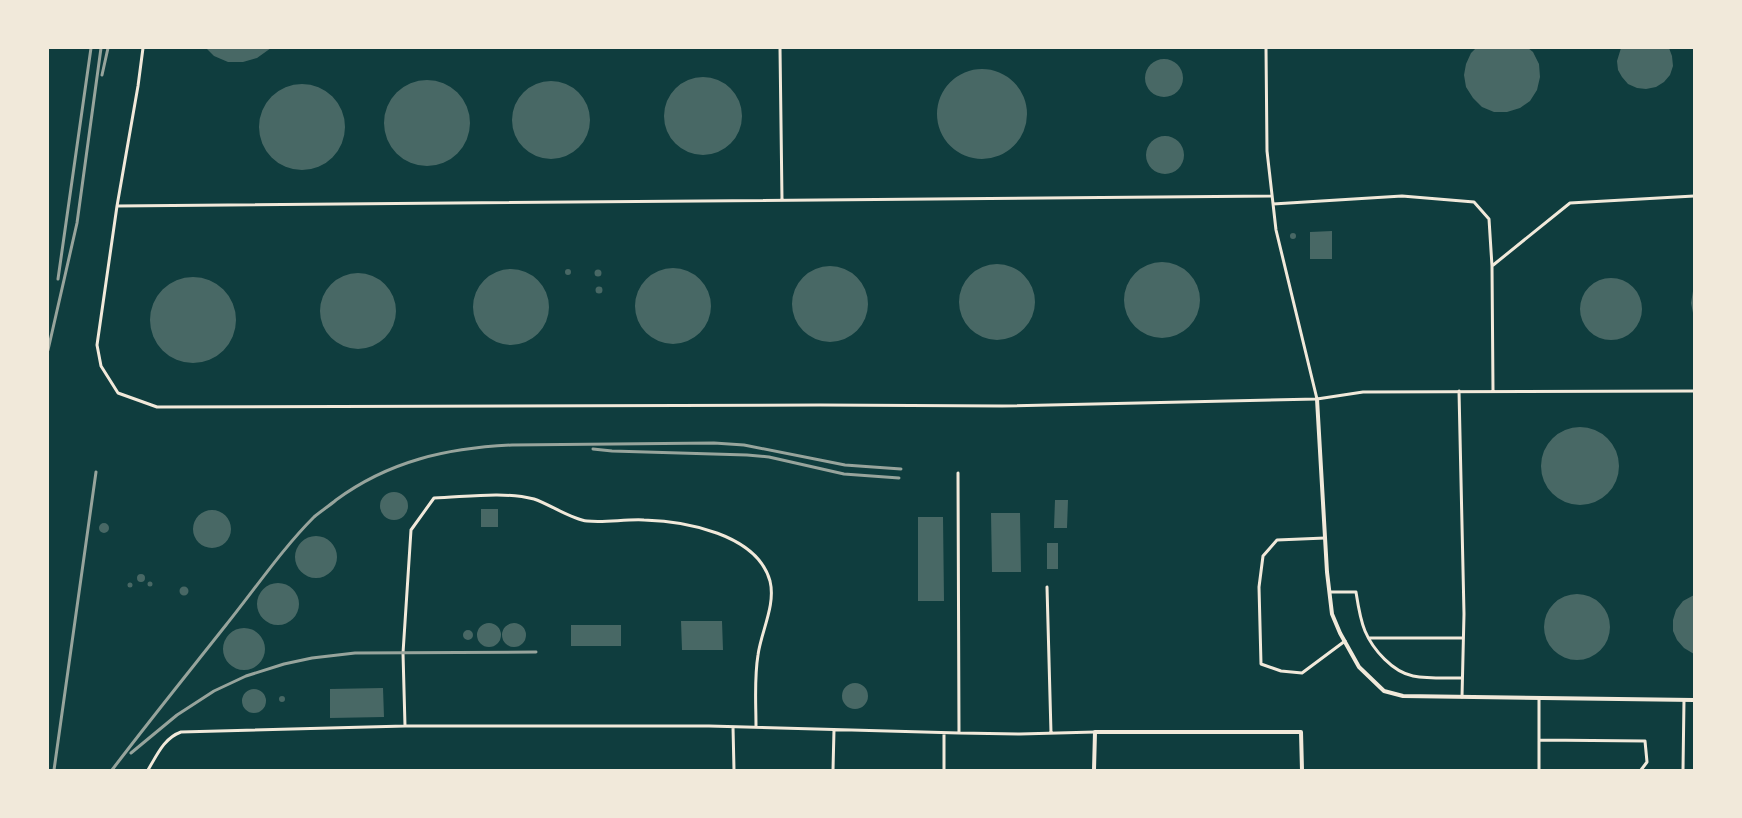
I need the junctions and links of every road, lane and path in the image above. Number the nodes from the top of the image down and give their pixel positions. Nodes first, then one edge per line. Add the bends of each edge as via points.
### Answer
1 (143, 48) edge
2 (780, 48) edge
3 (1266, 48) edge
4 (1272, 196) junction
5 (1694, 196) edge
6 (782, 200) junction
7 (1273, 204) junction
8 (117, 206) junction
9 (1492, 266) junction
10 (1459, 391) junction
11 (1493, 391) junction
12 (1694, 391) edge
13 (1317, 399) junction
14 (958, 473) dead end
15 (1326, 538) junction
16 (1047, 586) dead end
17 (1330, 592) junction
18 (1369, 638) junction
19 (1463, 638) junction
20 (1344, 641) junction
21 (1462, 678) junction
22 (1462, 697) junction
23 (1539, 698) junction
24 (1684, 700) junction
25 (1694, 700) edge
26 (405, 726) junction
27 (733, 727) junction
28 (756, 728) junction
29 (834, 730) junction
30 (1095, 732) junction
31 (944, 733) junction
32 (959, 733) junction
33 (1050, 733) junction
34 (1539, 740) junction
35 (148, 770) edge
36 (734, 770) edge
37 (833, 770) edge
38 (944, 770) edge
39 (1094, 770) edge
40 (1302, 770) edge
41 (1539, 770) edge
42 (1641, 770) edge
43 (1683, 770) edge

1 - 8 lane
2 - 6 lane
3 - 4 lane via 1267,151
4 - 6 lane
4 - 7 lane
5 - 9 lane via 1570,204
6 - 8 lane
7 - 9 lane via 1402,196 1474,202 1489,218
7 - 13 lane via 1276,230
8 - 13 lane via 97,345 101,366 118,393 157,407 1002,406
9 - 11 lane
10 - 11 lane
10 - 13 lane via 1363,392
10 - 19 lane
11 - 12 lane
13 - 15 street
14 - 32 lane
15 - 17 street
15 - 20 lane via 1277,540 1263,556 1259,587 1261,664 1280,671 1302,673
16 - 33 lane
17 - 18 lane via 1356,592 1361,620
17 - 20 street via 1332,614
18 - 19 lane
18 - 21 lane via 1399,671 1428,678
19 - 21 lane
20 - 22 street via 1359,667 1384,691 1403,696
21 - 22 lane
22 - 23 street
23 - 24 street
23 - 34 lane
24 - 25 street
24 - 43 lane
26 - 27 lane
26 - 28 lane via 403,653 411,530 434,498 506,495 534,500 585,521 645,520 709,530 739,543 753,555 764,567 770,581 771,592 758,654
26 - 35 lane via 181,732 173,735 164,744
27 - 28 lane
27 - 36 lane
28 - 29 lane
29 - 31 lane
29 - 37 lane
30 - 33 lane
30 - 39 street
30 - 40 street via 1302,732
31 - 32 lane
31 - 38 lane
32 - 33 lane
34 - 41 lane
34 - 42 lane via 1646,741 1646,762

